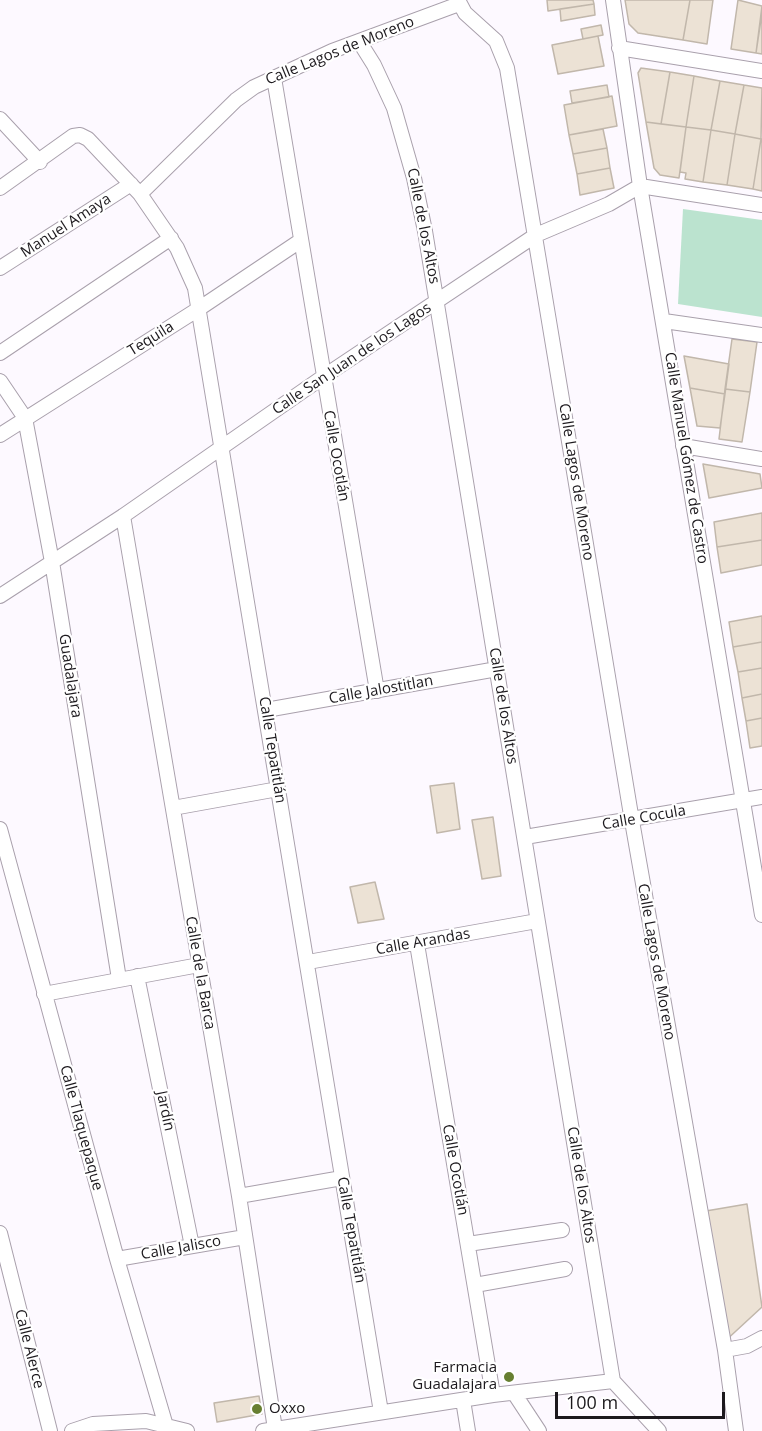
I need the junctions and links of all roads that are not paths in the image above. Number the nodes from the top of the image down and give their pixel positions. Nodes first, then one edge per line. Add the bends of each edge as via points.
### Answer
1 (614, 0) edge
2 (459, 2) edge
3 (359, 41) junction
4 (619, 48) junction
5 (762, 71) edge
6 (274, 78) junction
7 (0, 119) edge
8 (40, 162) junction
9 (640, 186) junction
10 (0, 188) edge
11 (136, 189) junction
12 (762, 205) edge
13 (536, 235) junction
14 (171, 238) junction
15 (300, 241) junction
16 (0, 268) edge
17 (437, 301) junction
18 (201, 308) junction
19 (664, 321) junction
20 (762, 336) edge
21 (0, 353) edge
22 (323, 377) junction
23 (0, 381) edge
24 (25, 418) junction
25 (0, 435) edge
26 (683, 446) junction
27 (221, 449) junction
28 (762, 459) edge
29 (123, 516) junction
30 (52, 562) junction
31 (0, 596) edge
32 (497, 669) junction
33 (377, 691) junction
34 (266, 711) junction
35 (278, 789) junction
36 (762, 797) edge
37 (742, 800) junction
38 (173, 808) junction
39 (632, 821) junction
40 (0, 828) edge
41 (525, 837) junction
42 (762, 915) edge
43 (537, 921) junction
44 (417, 944) junction
45 (308, 962) junction
46 (199, 965) junction
47 (137, 976) junction
48 (119, 979) junction
49 (44, 994) junction
50 (342, 1178) junction
51 (239, 1196) junction
52 (562, 1230) dead end
53 (0, 1233) edge
54 (245, 1237) junction
55 (468, 1244) junction
56 (192, 1246) junction
57 (117, 1259) junction
58 (565, 1269) dead end
59 (475, 1285) junction
60 (762, 1338) edge
61 (725, 1350) junction
62 (613, 1381) junction
63 (514, 1393) junction
64 (493, 1395) junction
65 (463, 1400) junction
66 (381, 1412) junction
67 (121, 1421) junction
68 (166, 1426) junction
69 (269, 1430) edge
70 (50, 1431) edge
71 (72, 1431) edge
72 (100, 1431) edge
73 (187, 1431) edge
74 (468, 1431) edge
75 (539, 1431) edge
76 (659, 1431) edge
77 (736, 1431) edge

1 - 4 street, Calle Manuel Gómez de Castro
2 - 3 street, Calle Lagos de Moreno
2 - 13 street, Calle Lagos de Moreno via 496,41 504,59
3 - 6 street, Calle Lagos de Moreno
3 - 17 street, Calle de los Altos via 386,88 406,146
4 - 5 street
4 - 9 street, Calle Manuel Gómez de Castro
6 - 11 street, Calle Lagos de Moreno via 236,100
6 - 15 street, Calle Ocotlán
7 - 8 street
8 - 10 street
8 - 11 street, Calle Tepatitlán via 73,136 80,135
9 - 12 street
9 - 13 street, Calle San Juan de los Lagos via 609,204
9 - 19 street, Calle Manuel Gómez de Castro
11 - 14 street, Calle Tepatitlán
11 - 16 street, Manuel Amaya
13 - 17 street, Calle San Juan de los Lagos
13 - 39 street, Calle Lagos de Moreno
14 - 18 street, Calle Tepatitlán via 186,265
14 - 21 street
15 - 18 street, Tequila
15 - 22 street, Calle Ocotlán
17 - 22 street, Calle San Juan de los Lagos
17 - 32 street, Calle de los Altos
18 - 24 street, Tequila
18 - 27 street, Calle Tepatitlán
19 - 20 street
19 - 26 street, Calle Manuel Gómez de Castro
22 - 27 street, Calle San Juan de los Lagos
22 - 33 street, Calle Ocotlán
23 - 24 street, Guadalajara
24 - 25 street, Tequila
24 - 30 street, Guadalajara
26 - 28 street
26 - 37 street, Calle Manuel Gómez de Castro
27 - 29 street, Calle San Juan de los Lagos
27 - 34 street, Calle Tepatitlán
29 - 30 street, Calle San Juan de los Lagos
29 - 38 street, Calle de la Barca
30 - 31 street, Calle San Juan de los Lagos
30 - 48 street, Guadalajara
32 - 33 street, Calle Jalostitlan
32 - 41 street, Calle de los Altos
33 - 34 street, Calle Jalostitlan
34 - 35 street, Calle Tepatitlán
35 - 38 street
35 - 45 street, Calle Tepatitlán
36 - 37 street, Calle Cocula
37 - 39 street, Calle Cocula
37 - 42 street, Calle Manuel Gómez de Castro
38 - 46 street, Calle de la Barca
39 - 41 street, Calle Cocula
39 - 61 street, Calle Lagos de Moreno
40 - 49 street, Calle Tlaquepaque
41 - 43 street, Calle de los Altos
43 - 44 street, Calle Arandas
43 - 62 street, Calle de los Altos
44 - 45 street, Calle Arandas
44 - 55 street, Calle Ocotlán
45 - 50 street, Calle Tepatitlán
46 - 47 street
46 - 51 street, Calle de la Barca
47 - 48 street
47 - 56 street, Jardín
48 - 49 street
49 - 57 street, Calle Tlaquepaque
50 - 51 street
50 - 66 street, Calle Tepatitlán
51 - 54 street, Calle de la Barca
52 - 55 street
53 - 70 street, Calle Alerce
54 - 56 street, Calle Jalisco
54 - 69 street, Calle de la Barca
55 - 59 street, Calle Ocotlán
56 - 57 street, Calle Jalisco
57 - 68 street, Calle Tlaquepaque
58 - 59 street
59 - 64 street, Calle Ocotlán
60 - 61 street
61 - 77 street, Calle Lagos de Moreno
62 - 63 street
62 - 76 street
63 - 64 street
63 - 75 street
64 - 65 street
65 - 66 street
65 - 74 street
66 - 69 street
67 - 68 street
67 - 71 street
67 - 72 street
68 - 73 street

